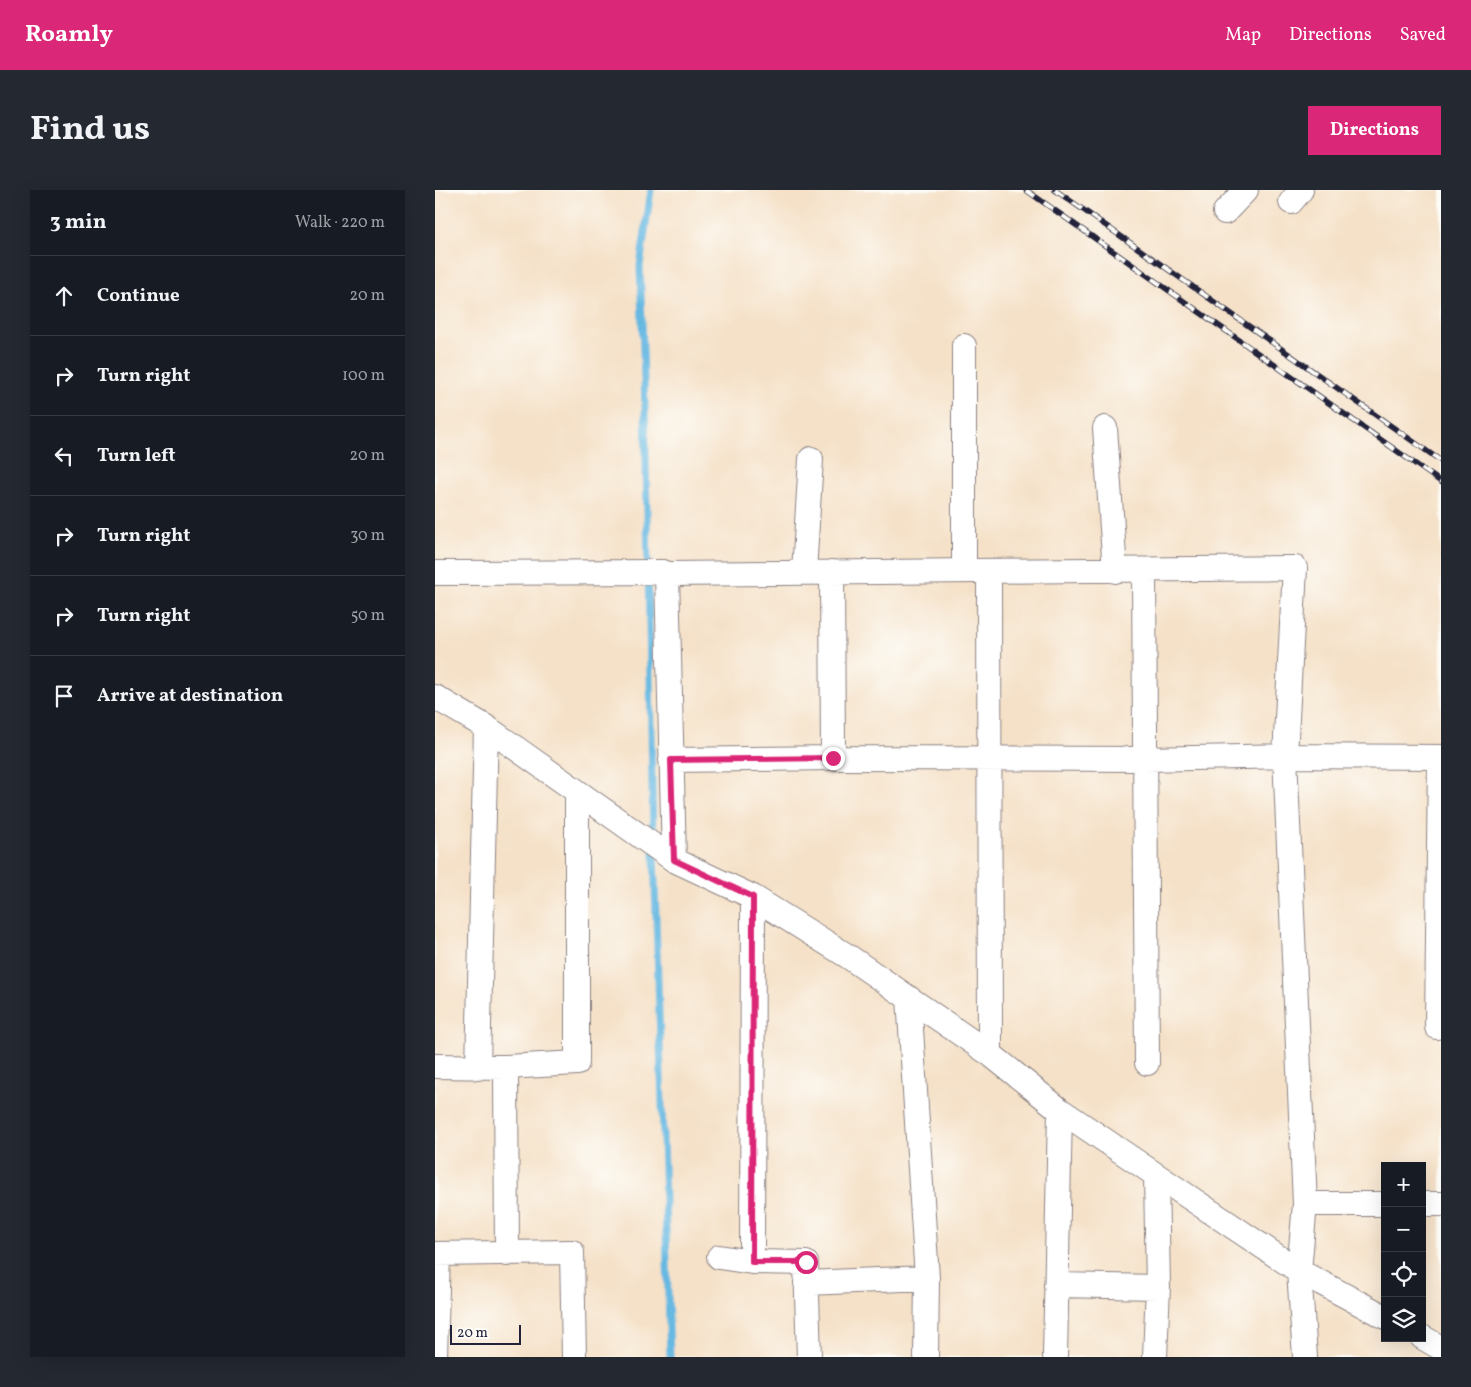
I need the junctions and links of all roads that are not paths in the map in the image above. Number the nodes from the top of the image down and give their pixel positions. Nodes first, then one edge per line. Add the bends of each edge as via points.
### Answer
1 (1247, 190) edge
2 (1225, 212) dead end
3 (964, 346) dead end
4 (1105, 428) dead end
5 (811, 459) dead end
6 (1144, 570) junction
7 (964, 571) junction
8 (989, 571) junction
9 (1115, 571) junction
10 (804, 572) junction
11 (832, 572) junction
12 (435, 573) edge
13 (665, 573) junction
14 (435, 697) edge
15 (486, 727) junction
16 (1285, 756) junction
17 (1440, 757) edge
18 (833, 758) junction
19 (989, 758) junction
20 (1145, 759) junction
21 (671, 760) junction
22 (577, 792) junction
23 (674, 860) junction
24 (753, 897) junction
25 (909, 998) junction
26 (1437, 1027) dead end
27 (991, 1054) junction
28 (1147, 1063) dead end
29 (435, 1066) edge
30 (506, 1067) junction
31 (478, 1068) junction
32 (1060, 1110) junction
33 (1156, 1176) junction
34 (1305, 1204) junction
35 (1381, 1204) edge
36 (1426, 1204) edge
37 (1441, 1204) edge
38 (437, 1254) edge
39 (507, 1254) junction
40 (719, 1257) dead end
41 (752, 1262) junction
42 (1299, 1270) junction
43 (927, 1278) junction
44 (806, 1283) junction
45 (1056, 1285) junction
46 (1158, 1287) junction
47 (1381, 1315) edge
48 (1426, 1340) edge
49 (1441, 1348) edge
50 (435, 1357) edge
51 (574, 1357) edge
52 (809, 1357) edge
53 (926, 1357) edge
54 (1055, 1357) edge
55 (1155, 1357) edge
56 (1305, 1357) edge

1 - 2 street
3 - 7 street
4 - 9 street
5 - 10 street
6 - 9 street
6 - 16 street via 1295,568
6 - 20 street
7 - 8 street
7 - 11 street
8 - 9 street
8 - 19 street
10 - 11 street
10 - 13 street
11 - 18 street
12 - 13 street
13 - 21 street
14 - 15 street
15 - 22 street
15 - 31 street
16 - 17 street
16 - 20 street
16 - 34 street
17 - 26 street
18 - 19 street
18 - 21 street
19 - 20 street
19 - 27 street
20 - 28 street
21 - 23 street
22 - 23 street
22 - 30 street via 577,1064
23 - 24 street
24 - 25 street
24 - 41 street
25 - 27 street
25 - 43 street
27 - 32 street
29 - 31 street
30 - 31 street
30 - 39 street
32 - 33 street
32 - 45 street
33 - 42 street
33 - 46 street
34 - 35 street
34 - 42 street
36 - 37 street
38 - 39 street
38 - 50 street
39 - 51 street via 572,1252
40 - 41 street
41 - 44 street via 806,1262
42 - 47 street
42 - 56 street
43 - 44 street
43 - 53 street
44 - 52 street
45 - 46 street
45 - 54 street
46 - 55 street
48 - 49 street

